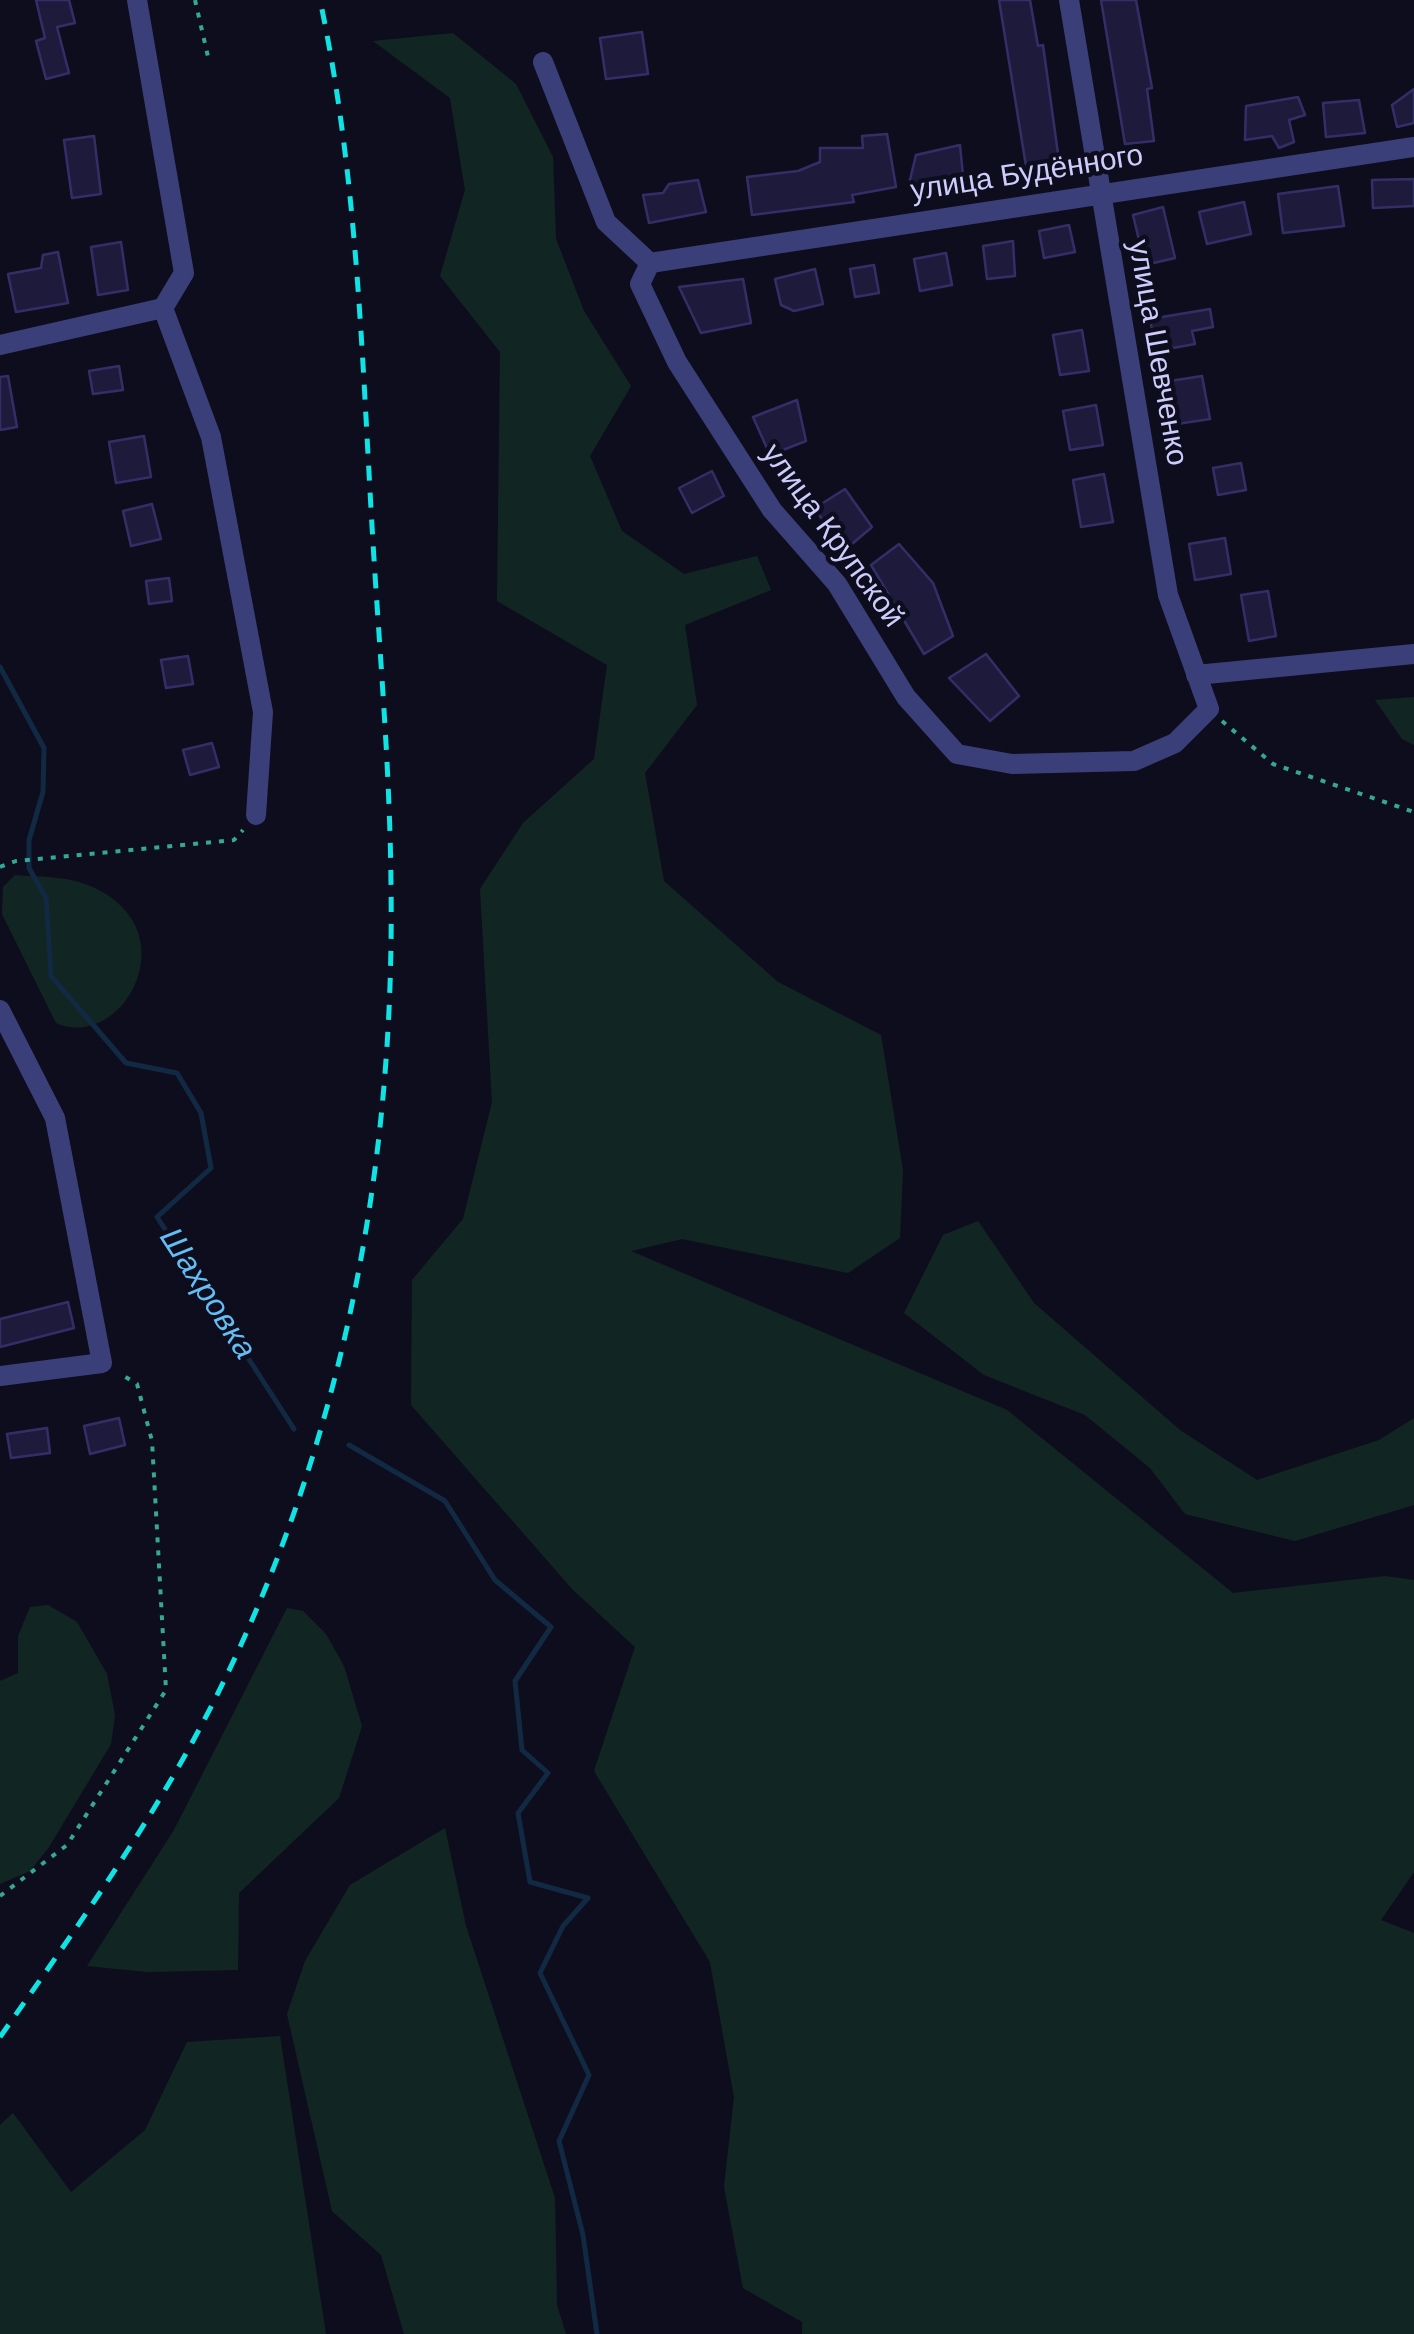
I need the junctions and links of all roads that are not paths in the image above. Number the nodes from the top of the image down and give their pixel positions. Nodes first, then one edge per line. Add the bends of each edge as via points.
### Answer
1 (137, 0) edge
2 (1069, 0) edge
3 (543, 62) dead end
4 (1414, 147) edge
5 (1099, 192) junction
6 (650, 263) junction
7 (163, 308) junction
8 (0, 345) edge
9 (1414, 654) edge
10 (1196, 676) junction
11 (1209, 710) joint
12 (256, 816) road end
13 (0, 1010) edge
14 (0, 1376) edge

1 - 7 street via 184,272
2 - 5 street, улица Шевченко
3 - 6 street via 606,222
4 - 5 street, улица Будённого
5 - 6 street, улица Будённого
5 - 10 street, улица Шевченко via 1168,595
6 - 11 street, улица Крупской via 640,284 677,362 772,510 837,584 906,697 957,754 1012,764 1134,761 1176,743
7 - 8 street
7 - 12 street via 211,437 263,712
9 - 10 street
10 - 11 street, улица Шевченко
13 - 14 street via 55,1118 102,1363

